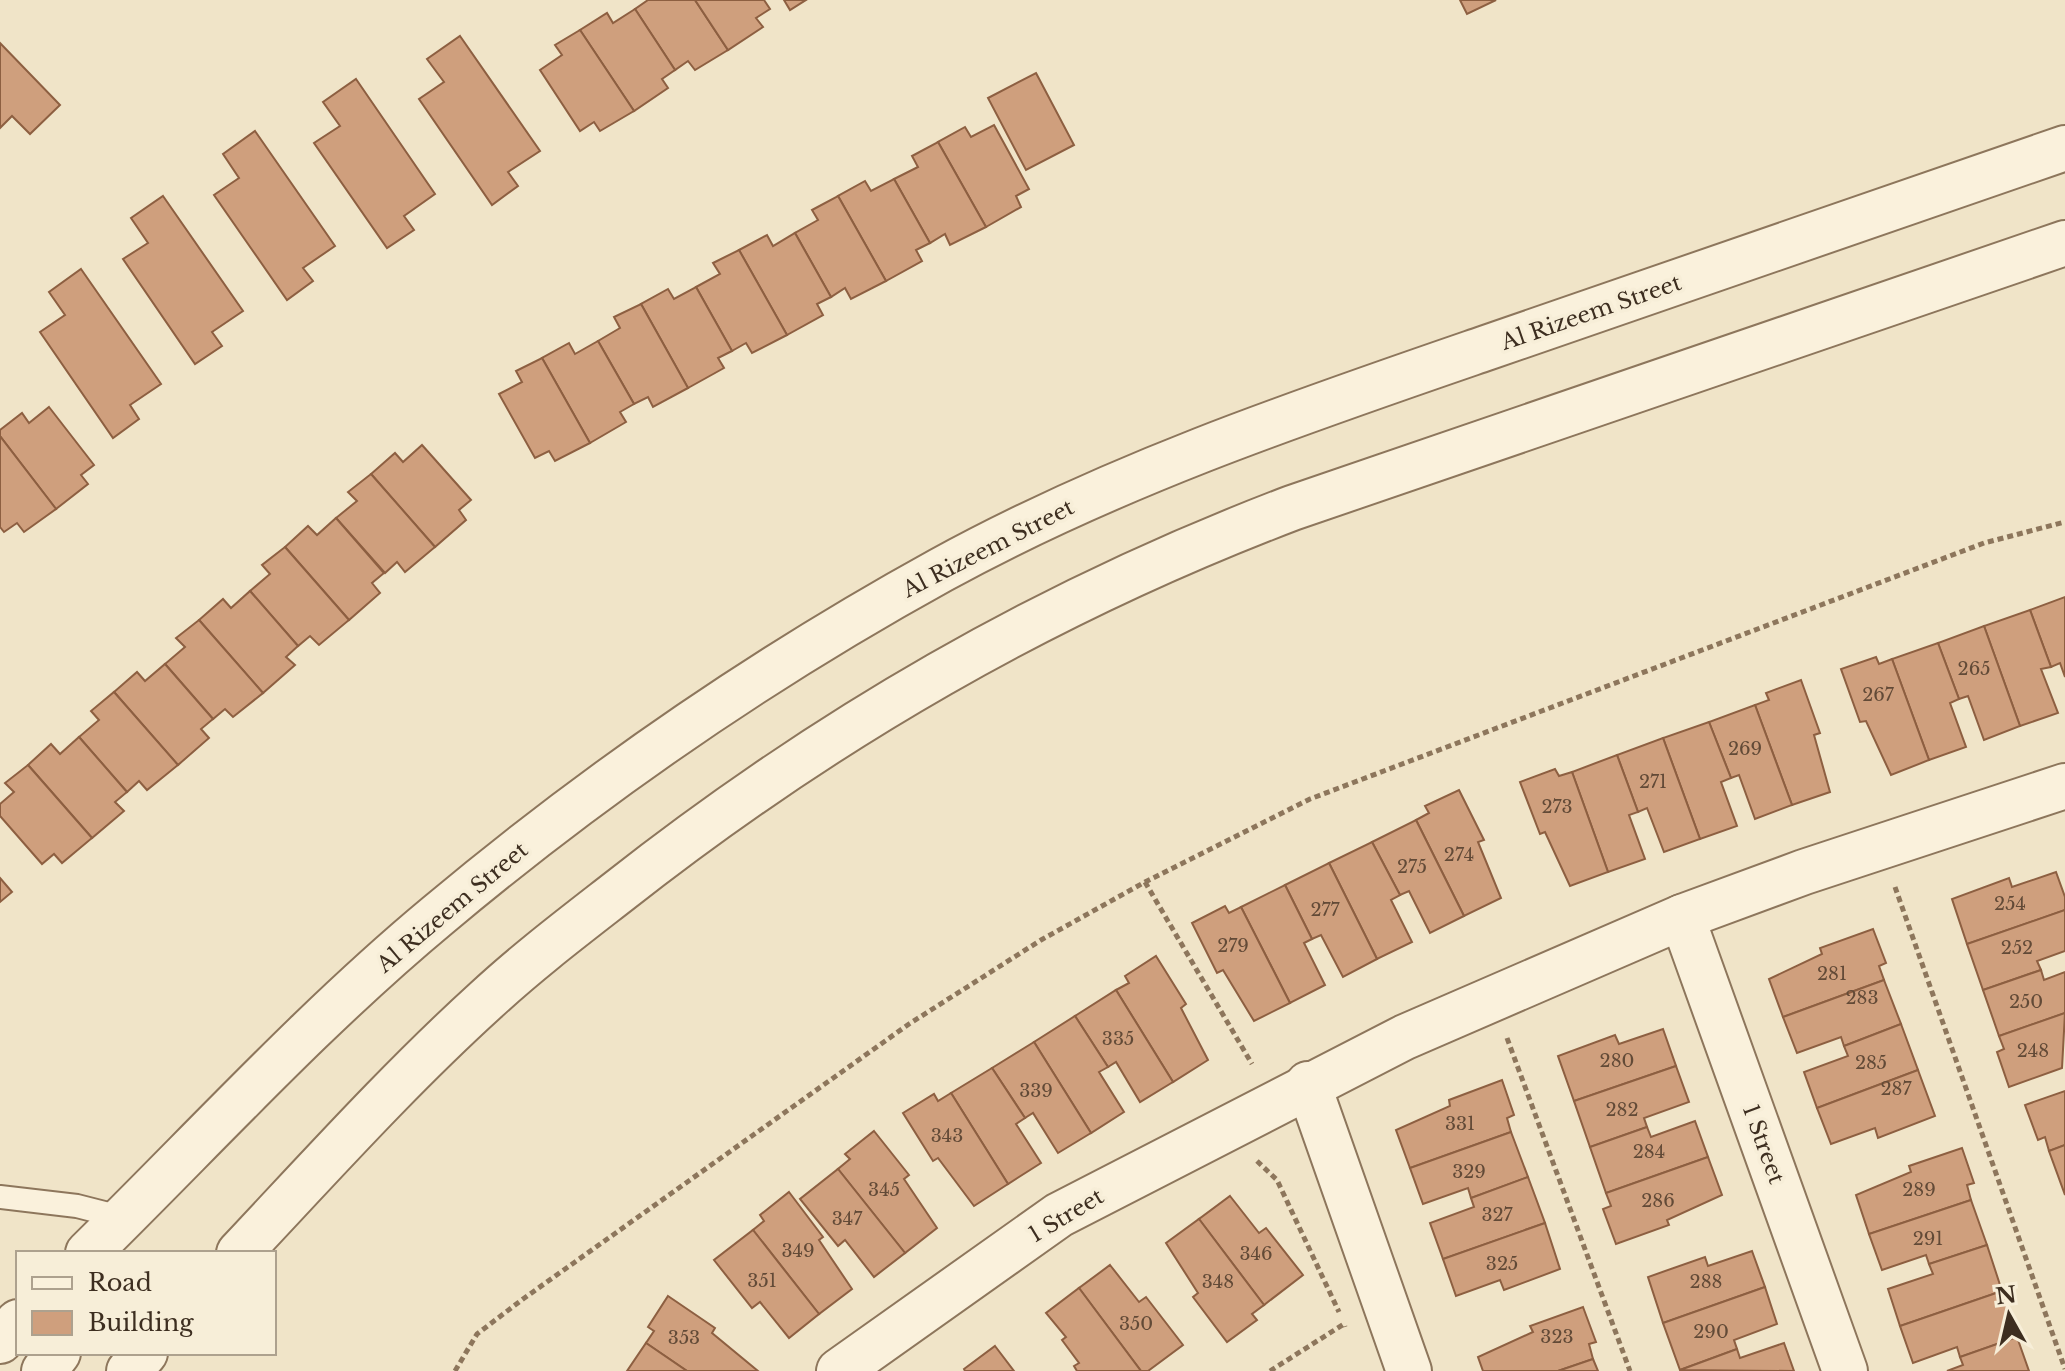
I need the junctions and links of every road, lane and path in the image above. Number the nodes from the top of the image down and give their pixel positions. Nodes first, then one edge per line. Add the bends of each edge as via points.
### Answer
1 (2065, 148) edge
2 (2065, 243) edge
3 (2065, 522) edge
4 (2065, 786) edge
5 (1145, 882) junction
6 (1895, 885) dead end
7 (1682, 917) junction
8 (1493, 1044) dead end
9 (1252, 1064) dead end
10 (1308, 1084) junction
11 (0, 1197) edge
12 (117, 1236) edge
13 (91, 1251) edge
14 (241, 1251) edge
15 (1349, 1337) dead end
16 (56, 1355) edge
17 (143, 1355) edge
18 (2065, 1369) edge
19 (44, 1371) edge
20 (129, 1371) edge
21 (455, 1371) edge
22 (839, 1371) edge
23 (1270, 1371) edge
24 (1409, 1371) edge
25 (1630, 1371) edge
26 (1845, 1371) edge

1 - 12 street, Al Rizeem Street via 1224,441 1047,515 945,567 750,684 528,842 328,1015
2 - 14 street via 1292,508 1210,539 965,657 765,783 578,923 487,999 392,1091
3 - 5 path via 1984,543 1325,793
4 - 7 street, 1 Street
5 - 9 path
5 - 21 path via 1041,940 883,1042 477,1334
6 - 18 path
7 - 10 street, 1 Street via 1533,979
7 - 26 street, 1 Street
8 - 25 path via 1508,1038
10 - 22 street, 1 Street via 1059,1215
10 - 24 street
11 - 12 lane via 77,1206
12 - 13 street, Al Rizeem Street
15 - 23 path via 1344,1324
16 - 19 street
17 - 20 street

